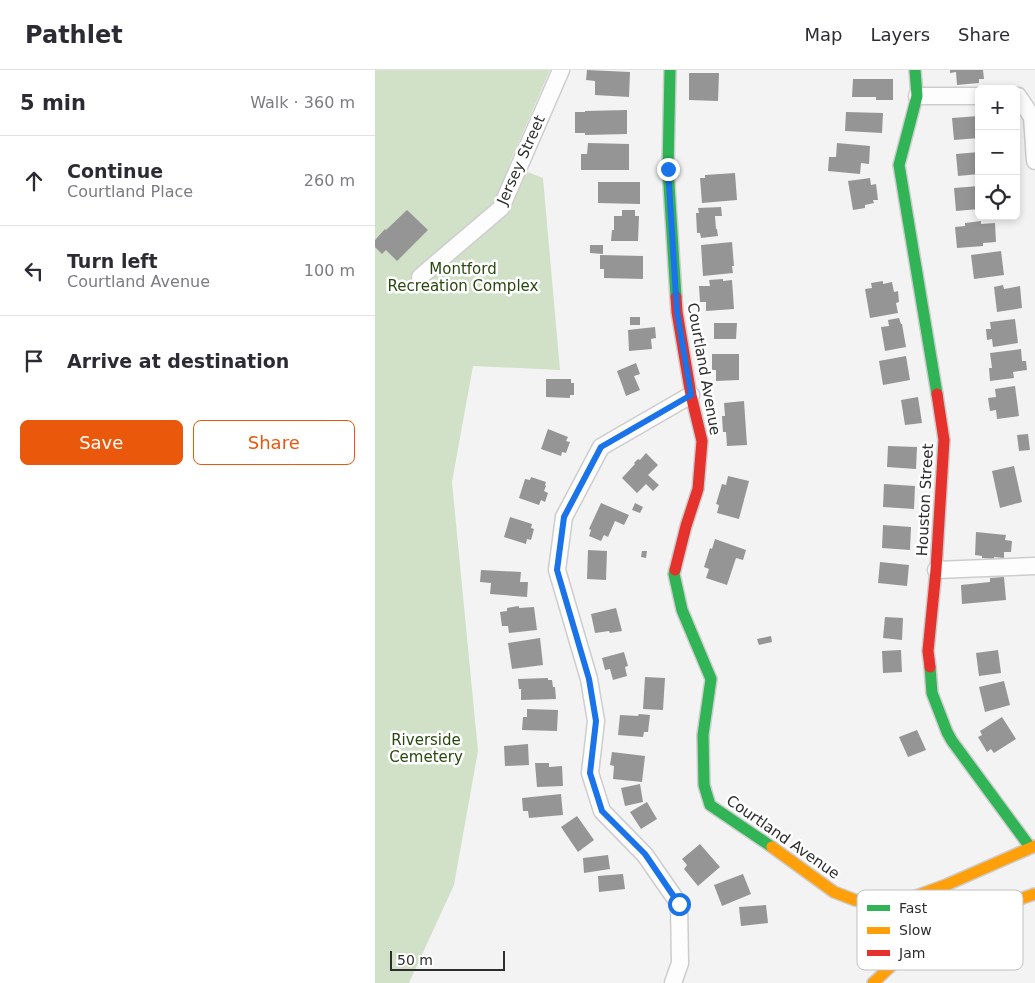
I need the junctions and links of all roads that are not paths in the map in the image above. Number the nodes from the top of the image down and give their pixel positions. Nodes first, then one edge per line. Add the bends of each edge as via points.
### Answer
1 (561, 70) edge
2 (670, 70) edge
3 (915, 70) edge
4 (917, 96) junction
5 (975, 96) edge
6 (1020, 99) edge
7 (1035, 161) edge
8 (420, 277) dead end
9 (691, 395) junction
10 (1035, 566) edge
11 (936, 570) junction
12 (1033, 846) edge
13 (932, 890) edge
14 (1035, 894) edge
15 (1023, 898) edge
16 (857, 900) edge
17 (887, 970) edge
18 (673, 983) edge
19 (873, 983) edge

1 - 8 street, Jersey Street via 501,208
2 - 9 street, Courtland Avenue via 668,169 677,312
3 - 4 street, Houston Street
4 - 5 street
4 - 11 street, Houston Street via 899,165 944,440
6 - 7 street via 1032,117
9 - 16 street, Courtland Avenue via 701,441 698,489 674,574 683,610 711,679 703,735 704,785 710,805 834,892
9 - 18 street via 601,447 564,517 557,570 589,679 596,721 590,773 602,811 645,854 679,904 680,963
10 - 11 street
11 - 12 street, Houston Street via 928,650 932,693 952,741
12 - 13 street, Courtland Avenue
14 - 15 street
17 - 19 street

